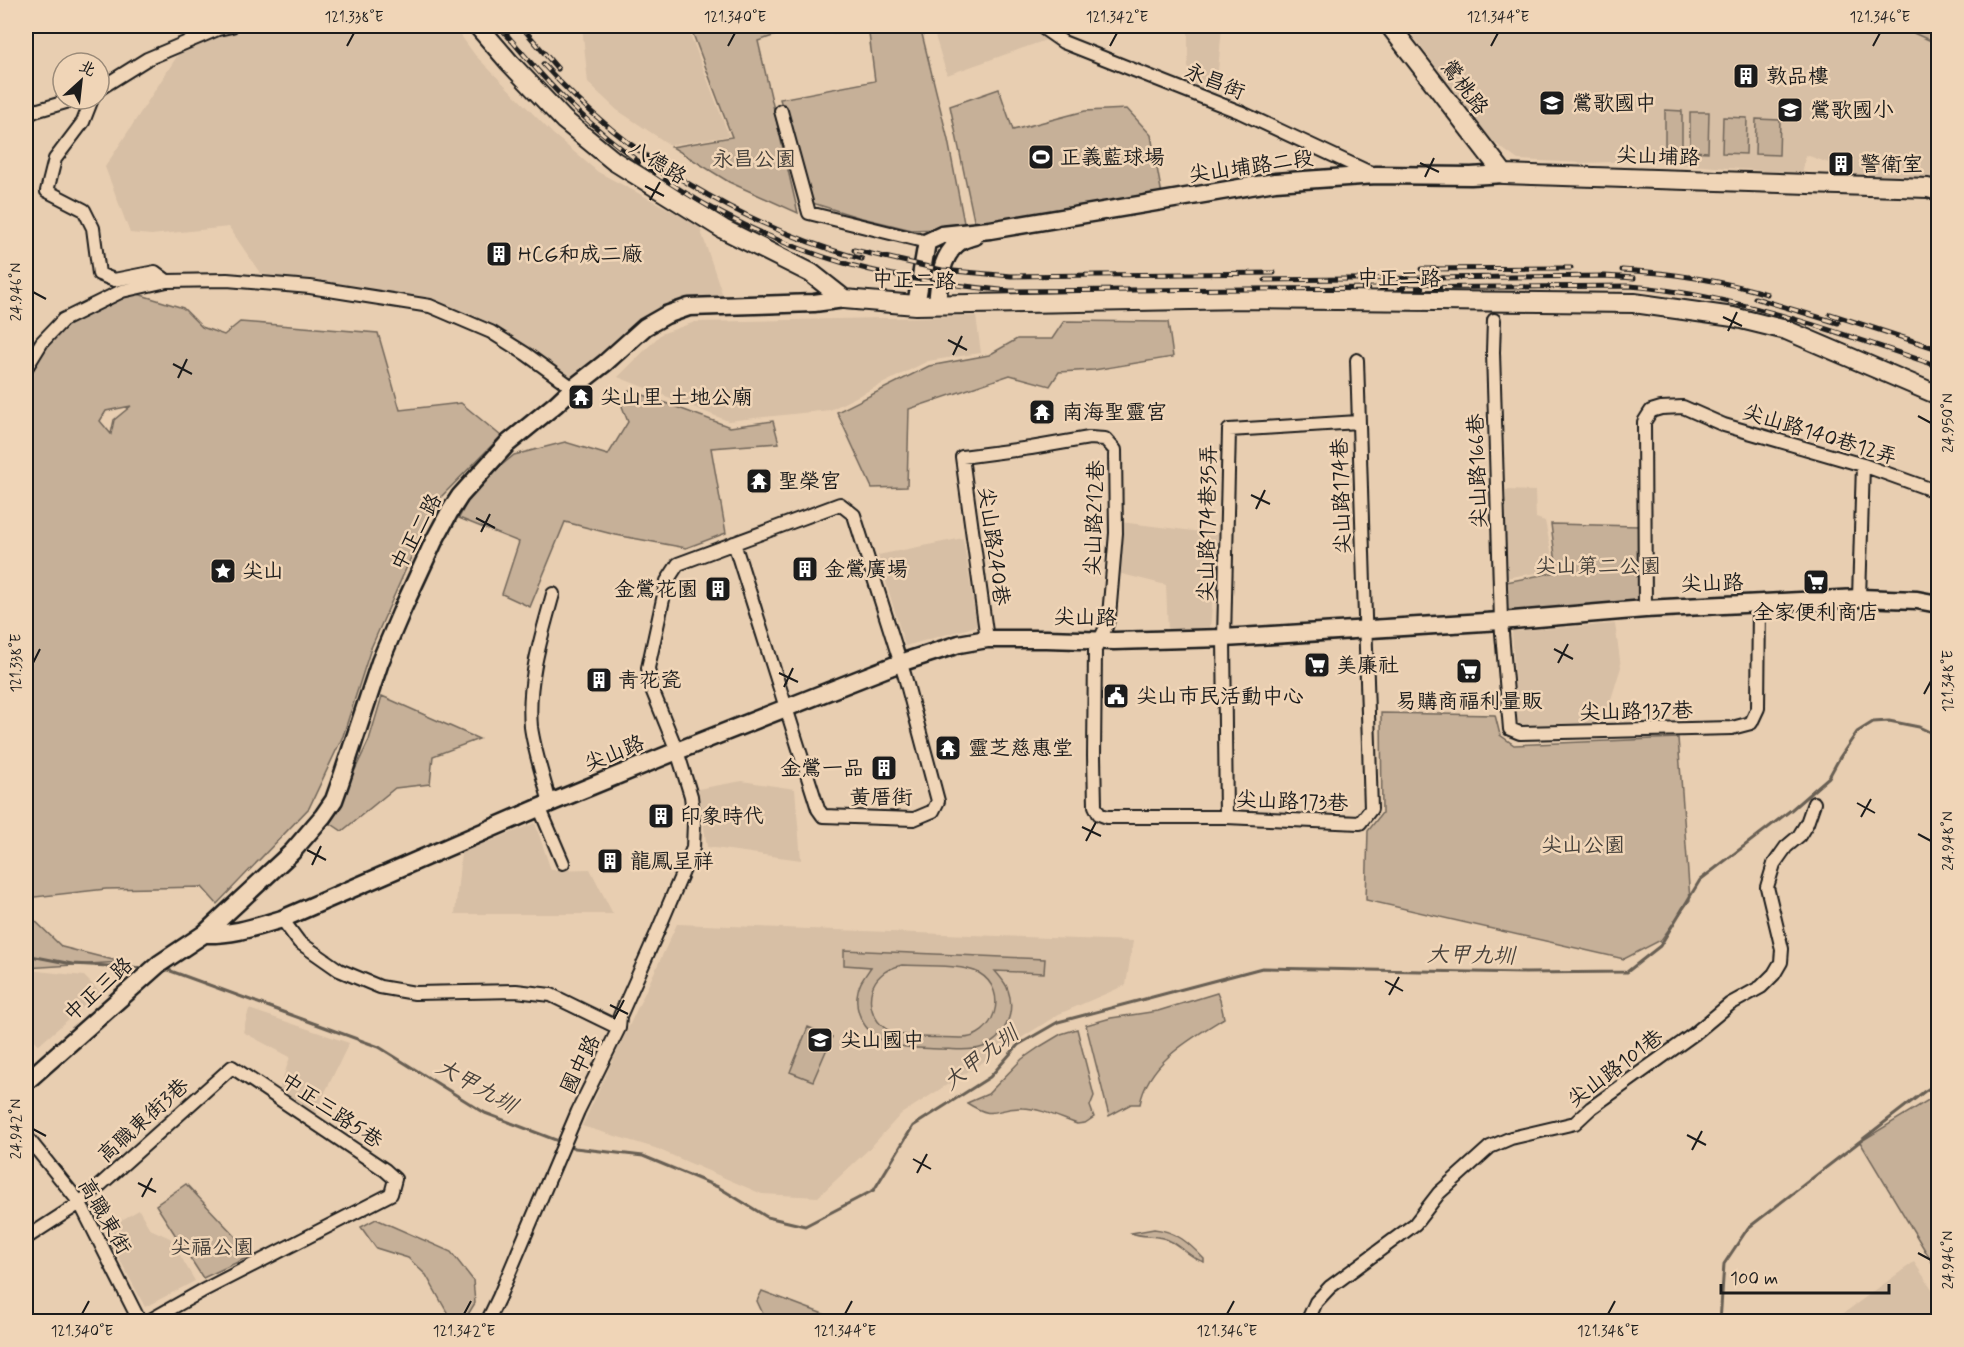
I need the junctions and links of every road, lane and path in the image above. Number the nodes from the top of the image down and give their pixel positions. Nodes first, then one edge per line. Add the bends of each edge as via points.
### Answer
1 (232, 26) edge
2 (478, 26) edge
3 (1040, 26) edge
4 (1390, 26) edge
5 (111, 82) edge
6 (51, 108) edge
7 (87, 111) edge
8 (781, 111) dead end
9 (26, 116) edge
10 (1504, 174) junction
11 (1376, 175) junction
12 (1938, 191) edge
13 (990, 230) junction
14 (927, 242) junction
15 (167, 281) junction
16 (844, 299) junction
17 (937, 304) junction
18 (916, 305) junction
19 (1494, 320) dead end
20 (1357, 360) dead end
21 (26, 368) edge
22 (573, 388) junction
23 (1938, 395) edge
24 (1358, 422) junction
25 (962, 458) joint
26 (1863, 465) junction
27 (1938, 492) edge
28 (734, 543) junction
29 (553, 594) dead end
30 (1859, 598) junction
31 (1759, 604) junction
32 (1938, 604) edge
33 (1645, 609) junction
34 (1502, 621) junction
35 (1365, 631) junction
36 (1224, 638) junction
37 (987, 639) junction
38 (1101, 640) junction
39 (900, 663) junction
40 (786, 708) junction
41 (677, 751) junction
42 (1814, 803) dead end
43 (545, 806) junction
44 (1100, 814) joint
45 (1226, 817) junction
46 (563, 863) dead end
47 (282, 919) junction
48 (204, 934) junction
49 (619, 1028) junction
50 (232, 1066) joint
51 (26, 1082) edge
52 (26, 1136) edge
53 (80, 1203) junction
54 (26, 1238) edge
55 (140, 1322) edge
56 (147, 1322) edge
57 (487, 1322) edge
58 (1307, 1322) edge

1 - 5 street via 147,59
2 - 16 main road, 八德路 via 564,120 614,161 723,229 811,273
3 - 11 street, 永昌街 via 1063,42 1240,112
4 - 10 main road, 鶯桃路
6 - 9 street
7 - 15 street via 55,159 47,191 84,210 93,228 99,273 114,280 155,272
8 - 14 street via 808,213
10 - 11 street, 尖山埔路
10 - 12 main road, 尖山埔路 via 1822,183
11 - 13 street, 尖山埔路二段 via 1275,182
13 - 14 street via 942,235
13 - 17 street via 958,243 947,254
14 - 18 street
15 - 21 street via 122,291 63,320 42,342
15 - 22 street via 228,280 310,286 430,306 491,332
16 - 18 main road, 中正二路
16 - 22 street, 中正二路 via 689,308 666,315 645,327
17 - 18 main road, 中正二路
17 - 23 main road, 中正二路 via 1246,299 1634,303 1732,317 1786,330
19 - 34 street, 尖山路166巷
20 - 24 street, 尖山路174巷
22 - 48 street, 中正二路 via 507,444 460,496 398,619 334,800 292,852
24 - 35 street, 尖山路174巷
24 - 36 street, 尖山路174巷35弄 via 1229,430
25 - 37 street, 尖山路240巷
25 - 38 street, 尖山路212巷 via 1089,438 1105,439 1115,450 1116,533 1109,616
26 - 27 street, 尖山路140巷12弄
26 - 30 street
26 - 33 street, 尖山路140巷12弄 via 1724,425 1683,407 1651,411 1644,422
28 - 39 street, 國中路 via 840,504 854,515
28 - 40 street
28 - 41 street, 國中路 via 678,564 667,581 648,668 651,687
29 - 43 street via 535,659 531,690 531,728
30 - 31 street, 尖山路
30 - 32 street, 尖山路
31 - 33 street, 尖山路
31 - 34 street, 尖山路137巷 via 1758,708 1751,723 1732,728 1520,733 1510,729
33 - 34 street, 尖山路
34 - 35 street, 尖山路
35 - 36 street, 尖山路
35 - 45 street, 尖山路173巷 via 1371,809 1360,823
36 - 38 street, 尖山路
36 - 45 street
37 - 38 street, 尖山路
37 - 39 street, 尖山路
38 - 44 street, 尖山路212巷 via 1095,650 1094,756 1095,806
39 - 40 street, 尖山路
39 - 40 street, 黃厝街 via 938,801 925,816 823,816
40 - 41 street, 尖山路
41 - 43 street, 尖山路
41 - 49 street, 國中路 via 691,796 693,848 620,1016
42 - 58 street, 尖山路101巷 via 1799,836 1774,864 1767,887 1782,949 1781,962 1774,974 1575,1123 1490,1147 1439,1192 1415,1224 1330,1287 1316,1302
43 - 46 street
43 - 47 street, 尖山路
44 - 45 street, 尖山路173巷
47 - 48 street, 尖山路 via 237,932
47 - 49 street via 299,942 339,970 380,987 415,993 516,991 551,995
48 - 51 street, 中正三路 via 154,969
49 - 57 street, 國中路
50 - 53 street, 高職東街3巷
50 - 56 street, 中正三路5巷 via 385,1170 395,1179 391,1194
52 - 53 street, 高職東街
53 - 54 street, 高職東街3巷
53 - 55 street, 高職東街

